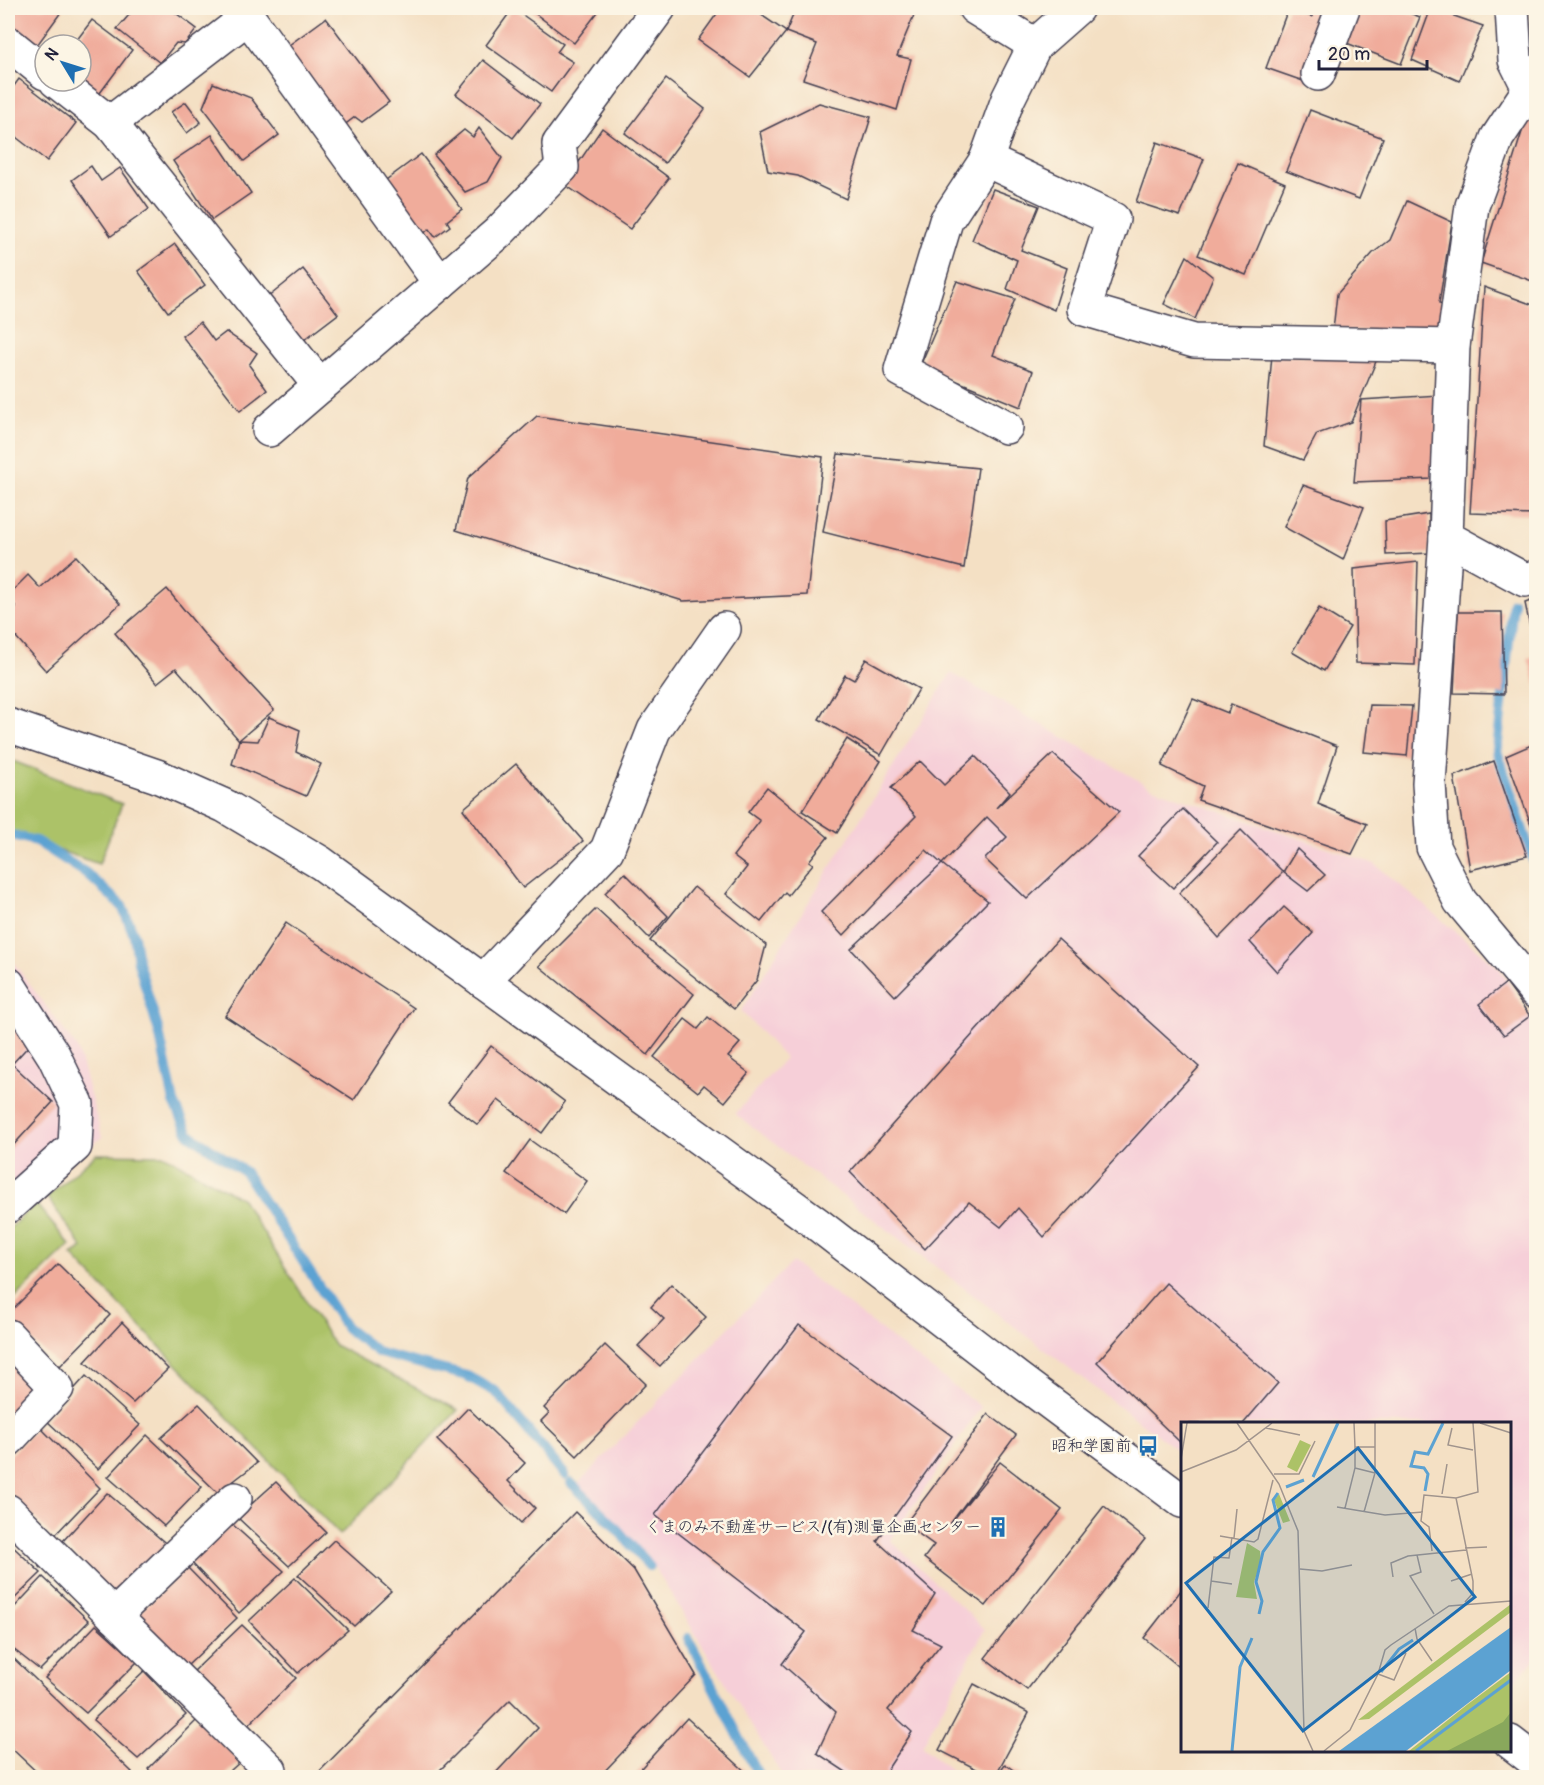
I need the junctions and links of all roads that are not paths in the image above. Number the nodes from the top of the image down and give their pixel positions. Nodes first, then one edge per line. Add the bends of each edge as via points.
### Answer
1 (659, 8) edge
2 (975, 8) edge
3 (1077, 8) edge
4 (1343, 8) edge
5 (1512, 8) edge
6 (242, 12) edge
7 (8, 43) edge
8 (1035, 45) junction
9 (33, 63) edge
10 (1318, 74) dead end
11 (1533, 84) edge
12 (71, 93) edge
13 (110, 123) junction
14 (986, 160) junction
15 (440, 283) junction
16 (1454, 346) junction
17 (320, 386) junction
18 (1006, 427) dead end
19 (269, 430) dead end
20 (1446, 537) junction
21 (1536, 577) edge
22 (724, 629) dead end
23 (8, 725) edge
24 (483, 981) junction
25 (8, 984) edge
26 (1536, 992) edge
27 (8, 1206) edge
28 (8, 1336) edge
29 (8, 1440) edge
30 (235, 1499) dead end
31 (1181, 1500) edge
32 (8, 1511) edge
33 (114, 1616) junction
34 (1511, 1743) edge
35 (1536, 1762) edge
36 (270, 1770) dead end

1 - 15 street via 559,144 562,167 498,233
2 - 8 street
3 - 8 street
4 - 10 street
5 - 11 street via 1515,60
6 - 13 street
6 - 15 street
7 - 9 street
8 - 14 street via 1008,99
11 - 16 street via 1497,138 1472,206
12 - 13 street
13 - 17 street
14 - 16 street via 1113,219 1084,309 1194,341
14 - 18 street via 946,221 901,370
15 - 17 street
16 - 20 street
17 - 19 street
20 - 21 street via 1525,580
20 - 26 street via 1430,783 1433,846 1460,901
22 - 24 street via 654,730 607,850
23 - 24 street via 157,776 225,806 321,863
24 - 31 street via 816,1223
25 - 27 street via 54,1056 77,1104 75,1146
28 - 29 street via 57,1388
30 - 33 street
32 - 33 street
33 - 36 street
34 - 35 street

